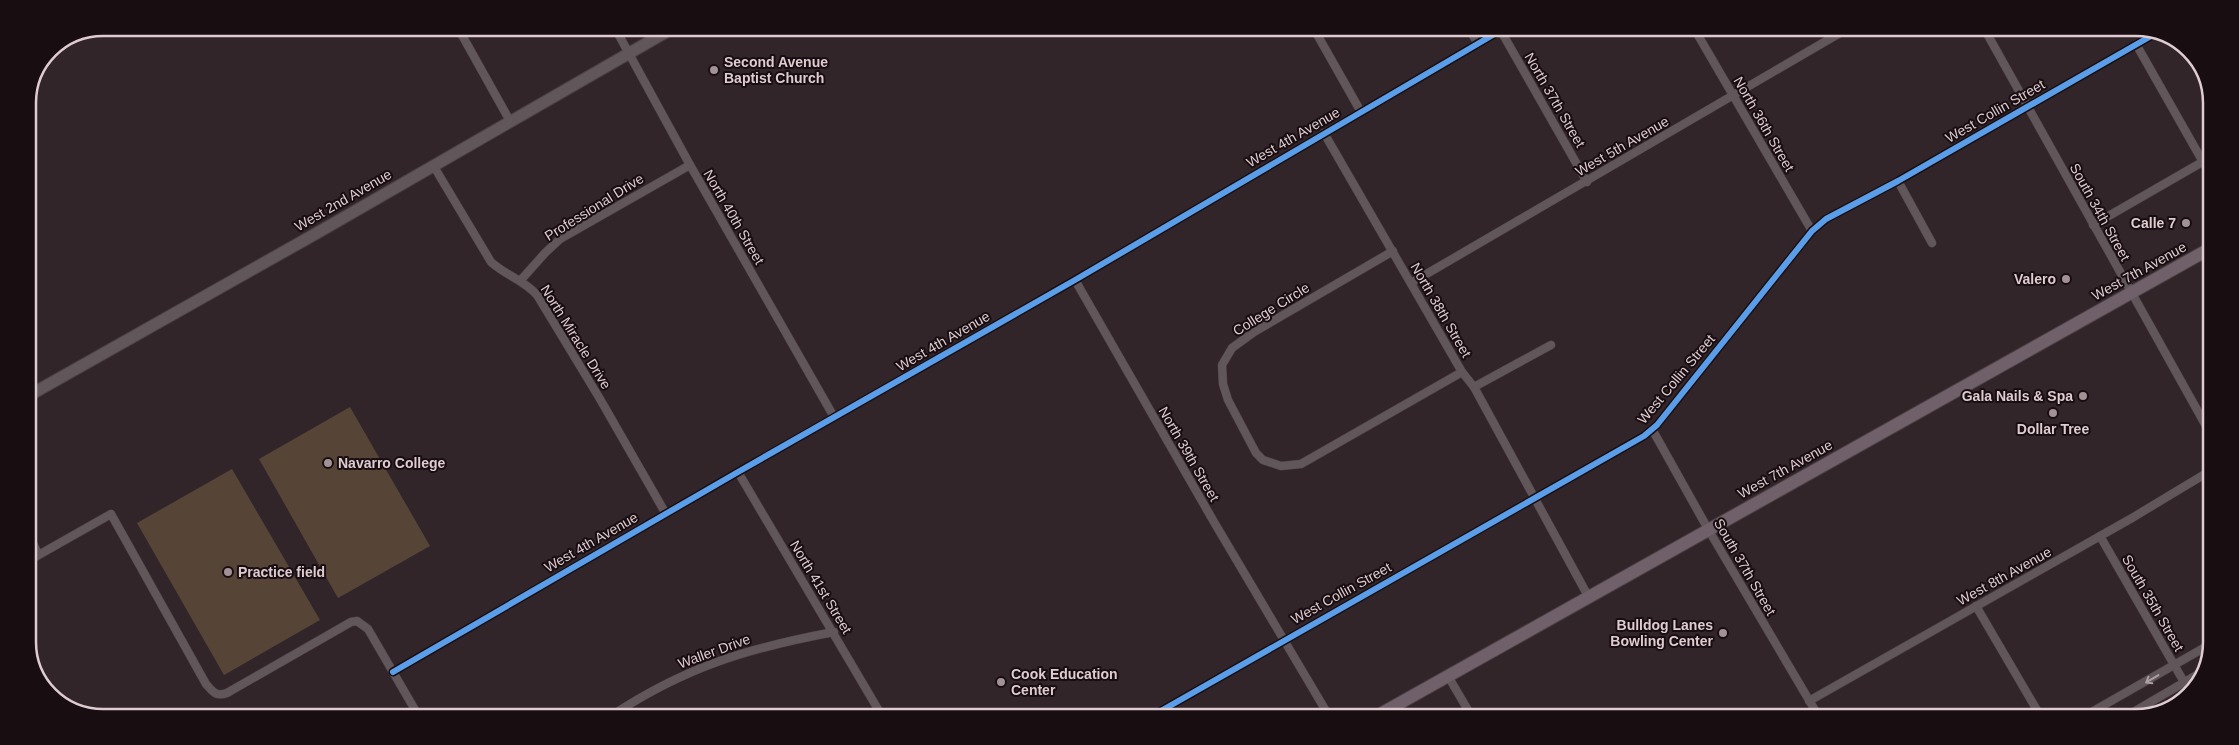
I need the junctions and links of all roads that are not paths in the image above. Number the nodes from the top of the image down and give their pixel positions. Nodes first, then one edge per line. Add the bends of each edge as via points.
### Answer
1 (463, 36) edge
2 (619, 36) edge
3 (659, 36) edge
4 (1318, 36) edge
5 (1474, 36) edge
6 (1492, 36) edge
7 (1505, 36) edge
8 (1699, 36) edge
9 (1835, 36) edge
10 (1988, 36) edge
11 (2147, 38) edge
12 (1478, 44) junction
13 (2136, 44) junction
14 (628, 53) junction
15 (1734, 96) junction
16 (2028, 106) junction
17 (1361, 112) junction
18 (510, 120) junction
19 (1324, 133) junction
20 (2203, 162) joint
21 (433, 165) junction
22 (690, 165) junction
23 (1898, 181) junction
24 (1586, 182) junction
25 (2093, 225) junction
26 (1812, 231) junction
27 (1932, 243) dead end
28 (1393, 252) junction
29 (2203, 252) edge
30 (1075, 280) junction
31 (520, 281) junction
32 (1411, 283) junction
33 (2131, 292) junction
34 (1551, 345) dead end
35 (1462, 372) junction
36 (1474, 387) junction
37 (36, 391) edge
38 (834, 417) junction
39 (2203, 421) edge
40 (1652, 429) junction
41 (738, 472) junction
42 (2203, 475) edge
43 (1535, 498) junction
44 (666, 514) junction
45 (1708, 529) junction
46 (2100, 536) junction
47 (36, 550) edge
48 (38, 554) joint
49 (1588, 596) junction
50 (1976, 606) junction
51 (834, 632) junction
52 (1284, 640) junction
53 (2202, 650) edge
54 (2174, 666) junction
55 (393, 672) junction
56 (1448, 676) junction
57 (2192, 678) edge
58 (2184, 682) junction
59 (1809, 701) junction
60 (2140, 708) edge
61 (415, 709) edge
62 (623, 709) edge
63 (878, 709) edge
64 (1164, 709) edge
65 (1325, 709) edge
66 (1388, 709) edge
67 (1467, 709) edge
68 (1814, 709) edge
69 (2036, 709) edge
70 (2097, 709) edge

1 - 18 street
2 - 14 street, North 40th Street
3 - 14 street, West 2nd Avenue
4 - 17 street
5 - 12 street
6 - 12 street, West 4th Avenue
7 - 24 street, North 37th Street
8 - 15 street, North 36th Street
9 - 15 street, West 5th Avenue
10 - 16 street, South 34th Street
11 - 13 street, West Collin Street
12 - 17 street, West 4th Avenue
13 - 16 street, West Collin Street
13 - 20 street
14 - 18 street, West 2nd Avenue
14 - 22 street, North 40th Street
15 - 24 street, West 5th Avenue
15 - 26 street, North 36th Street
16 - 23 street, West Collin Street
16 - 25 street, South 34th Street
17 - 19 street, West 4th Avenue
18 - 21 street, West 2nd Avenue
19 - 28 street, North 38th Street
19 - 30 street, West 4th Avenue
20 - 25 street
21 - 31 street, North Miracle Drive via 490,262
21 - 37 street, West 2nd Avenue
22 - 31 street, Professional Drive via 560,239 544,252
22 - 38 street, North 40th Street
23 - 26 street, West Collin Street via 1826,219
23 - 27 street
24 - 32 street, West 5th Avenue
25 - 33 street, South 34th Street
26 - 40 street, West Collin Street
28 - 32 street, North 38th Street
28 - 35 street, College Circle via 1232,348 1222,366 1223,384 1250,446 1263,460 1281,466 1301,464
29 - 33 main road, West 7th Avenue
30 - 38 street, West 4th Avenue
30 - 52 street, North 39th Street
31 - 44 street, North Miracle Drive via 537,295
32 - 35 street, North 38th Street
33 - 39 street, South 34th Street
33 - 45 main road, West 7th Avenue
34 - 36 street
35 - 36 street, North 38th Street
36 - 43 street, North 38th Street
38 - 41 street, West 4th Avenue
40 - 43 street, West Collin Street
40 - 45 street, South 37th Street
41 - 44 street, West 4th Avenue
41 - 51 street, North 41st Street
42 - 46 street, West 8th Avenue
43 - 49 street, North 38th Street
43 - 52 street, West Collin Street
44 - 55 street, West 4th Avenue
45 - 49 main road, West 7th Avenue
45 - 59 street, South 37th Street
46 - 50 street, West 8th Avenue
46 - 54 street, South 35th Street
47 - 48 street
48 - 55 street via 111,514 206,684 220,696 357,621 364,624
49 - 56 main road, West 7th Avenue
50 - 59 street, West 8th Avenue
50 - 69 street
51 - 62 street, Waller Drive via 776,643 718,660 685,673
51 - 63 street, North 41st Street
52 - 64 street, West Collin Street
52 - 65 street, North 39th Street
53 - 54 street
54 - 58 street, South 35th Street
54 -> 70 street
55 - 61 street
56 - 66 main road, West 7th Avenue
56 - 67 street
57 - 58 street
58 - 60 street
59 - 68 street, South 37th Street

